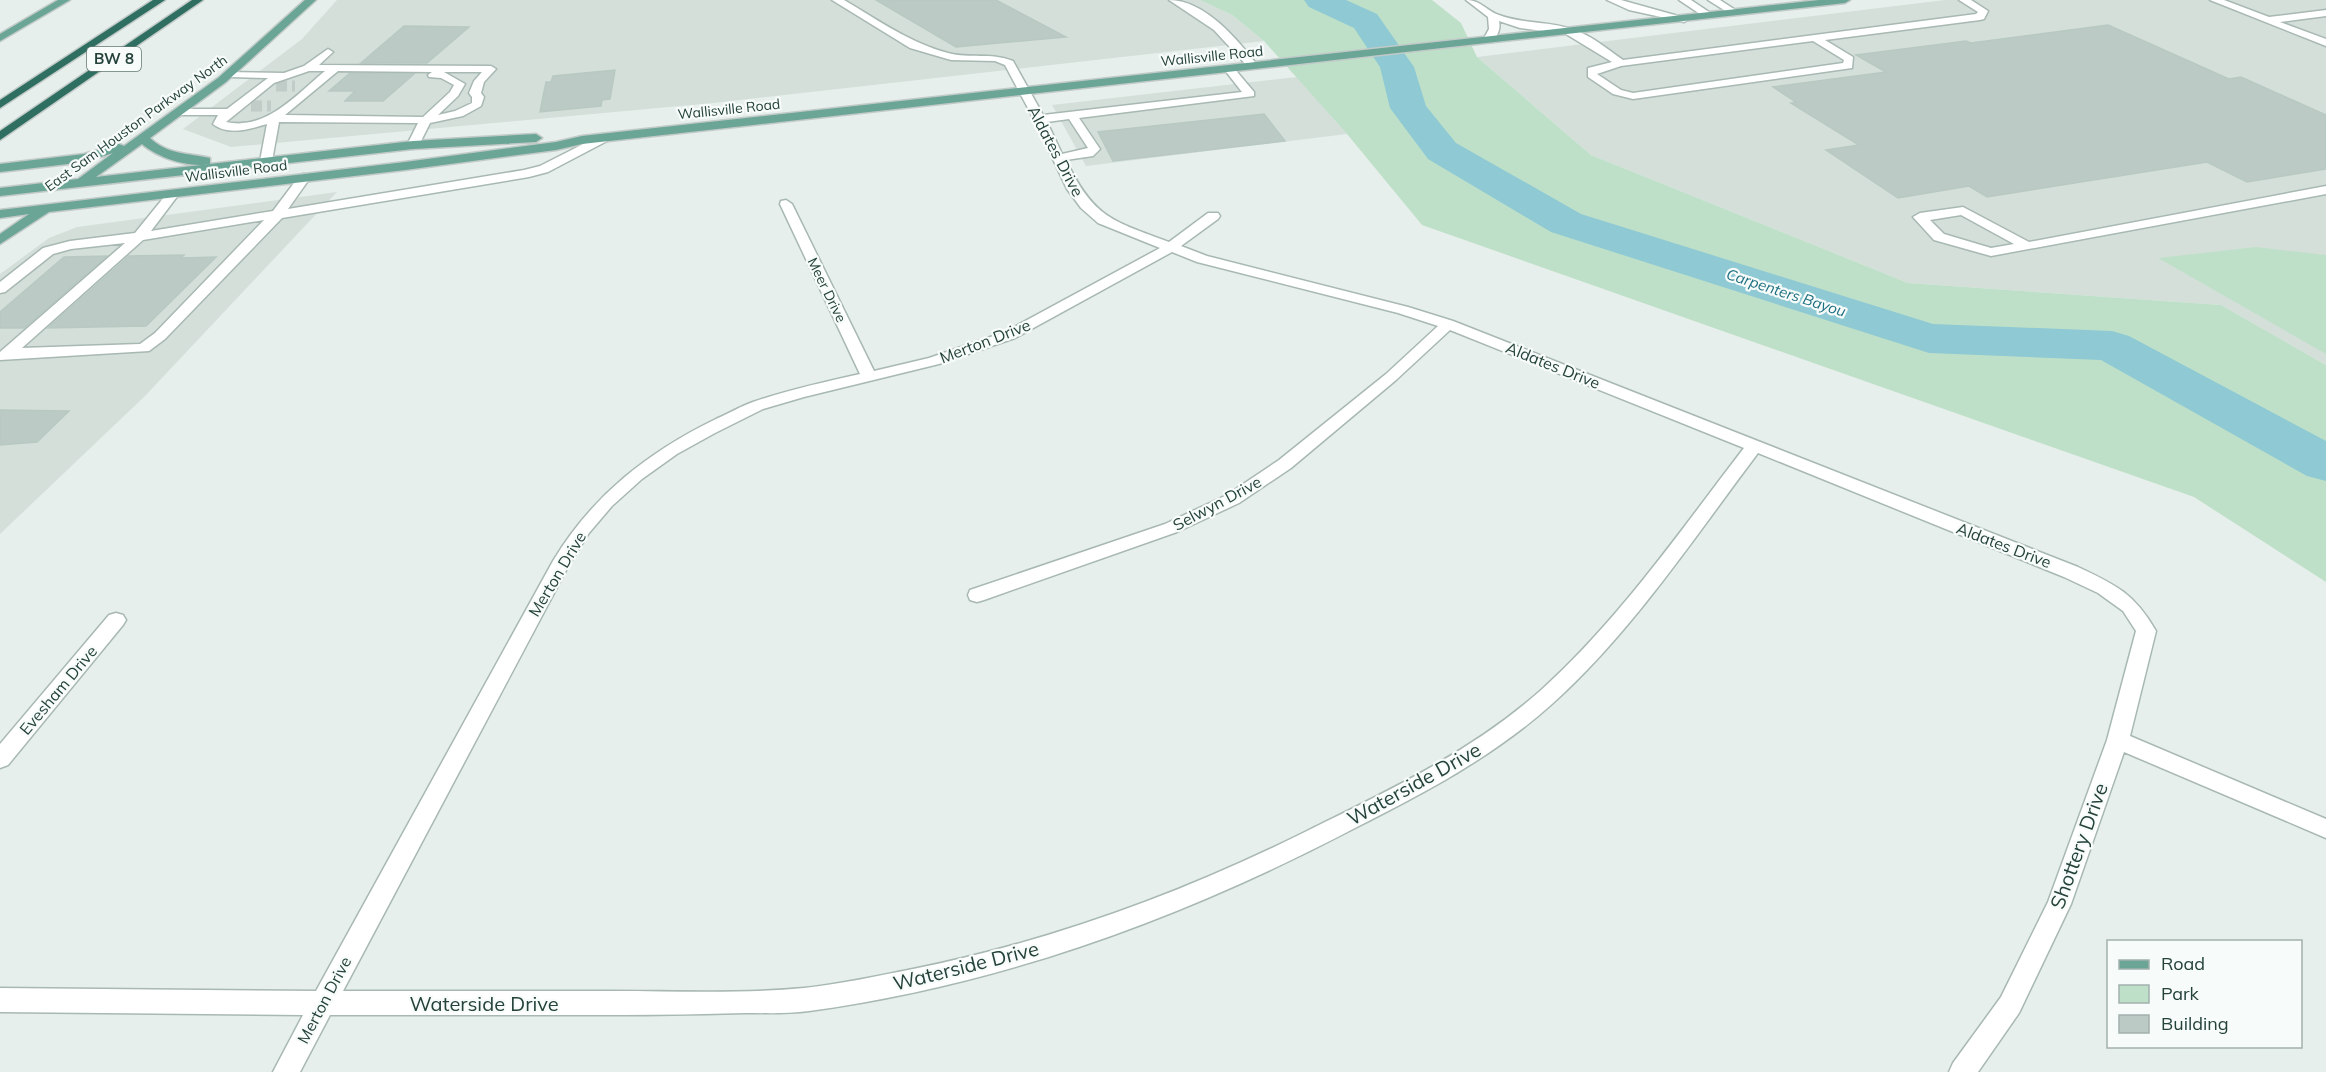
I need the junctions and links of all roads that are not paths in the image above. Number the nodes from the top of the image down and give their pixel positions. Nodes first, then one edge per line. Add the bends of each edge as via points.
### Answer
1 (65, 0) edge
2 (160, 0) edge
3 (198, 0) edge
4 (311, 0) edge
5 (837, 0) edge
6 (1174, 0) edge
7 (1471, 0) edge
8 (1684, 0) edge
9 (1713, 0) edge
10 (1845, 0) edge
11 (1964, 0) edge
12 (2215, 0) edge
13 (1615, 2) edge
14 (1735, 13) junction
15 (2326, 13) edge
16 (1492, 16) junction
17 (1710, 16) junction
18 (1684, 19) junction
19 (2269, 21) junction
20 (1614, 26) junction
21 (1569, 31) junction
22 (0, 38) edge
23 (1816, 39) junction
24 (1488, 40) junction
25 (2326, 43) edge
26 (328, 52) dead end
27 (1621, 63) junction
28 (1253, 66) junction
29 (308, 68) junction
30 (336, 68) junction
31 (361, 68) junction
32 (1230, 69) junction
33 (230, 74) junction
34 (288, 75) junction
35 (295, 86) tunnel mouth
36 (315, 86) junction
37 (1024, 91) junction
38 (269, 93) junction
39 (284, 95) tunnel mouth
40 (304, 95) junction
41 (243, 104) junction
42 (0, 105) edge
43 (291, 106) junction
44 (181, 112) junction
45 (1072, 115) junction
46 (274, 119) junction
47 (1039, 119) junction
48 (426, 120) junction
49 (0, 136) edge
50 (603, 138) junction
51 (141, 139) junction
52 (582, 140) junction
53 (413, 145) junction
54 (1058, 158) junction
55 (266, 161) junction
56 (241, 164) junction
57 (0, 168) edge
58 (304, 178) junction
59 (81, 183) junction
60 (2326, 190) edge
61 (0, 192) edge
62 (173, 194) junction
63 (786, 204) dead end
64 (45, 209) junction
65 (0, 214) edge
66 (278, 214) junction
67 (1213, 216) dead end
68 (140, 237) junction
69 (0, 240) edge
70 (2027, 246) junction
71 (1170, 248) junction
72 (0, 289) edge
73 (1448, 324) junction
74 (4, 356) edge
75 (868, 375) junction
76 (1754, 447) junction
77 (978, 595) dead end
78 (2130, 606) joint
79 (116, 620) dead end
80 (2118, 740) junction
81 (0, 759) edge
82 (2326, 829) edge
83 (0, 1000) edge
84 (322, 1004) junction
85 (286, 1072) edge
86 (1962, 1072) edge

1 - 22 main road
2 - 42 highway, BW 8
3 - 49 highway, BW 8
4 - 33 main road, East Sam Houston Parkway North
5 - 37 street, Aldates Drive via 914,46 951,57 996,58 1009,63
6 - 28 street via 1199,12 1225,33
7 - 16 street
8 - 17 street
9 - 14 street
10 - 14 main road, Wallisville Road
11 - 23 street via 1983,11 1980,17
12 - 19 street
13 - 18 street
13 - 20 street via 1618,17
14 - 17 main road, Wallisville Road
15 - 19 street
16 - 21 street via 1520,25
16 - 24 street via 1494,34
17 - 18 main road, Wallisville Road
18 - 20 main road, Wallisville Road
19 - 25 street
20 - 21 main road, Wallisville Road
21 - 24 main road, Wallisville Road
21 - 27 street
23 - 27 street
23 - 27 street via 1849,59 1848,66 1633,96 1617,92 1592,75 1592,69
24 - 28 main road, Wallisville Road
26 - 29 street
28 - 32 main road, Wallisville Road
29 - 30 street
29 - 34 street
30 - 31 street
30 - 36 street
31 - 48 street via 443,75 460,84 466,103
31 - 48 street via 491,69 479,81 477,104 471,109
32 - 37 main road, Wallisville Road
32 - 45 street via 1250,94
33 - 34 street
33 - 44 main road, East Sam Houston Parkway North
34 - 38 street via 270,81
35 - 36 street
36 - 40 street
37 - 47 street, Aldates Drive
37 - 50 main road, Wallisville Road
38 - 41 street
38 - 43 street
39 - 40 street
40 - 43 street
41 - 44 street
41 - 46 street via 219,123 246,128
43 - 46 street
44 - 51 main road, East Sam Houston Parkway North
45 - 47 street
45 - 54 street via 1094,149
46 - 48 street
46 - 55 street
47 - 54 street, Aldates Drive
48 - 53 street
50 - 52 main road, Wallisville Road
50 - 66 street via 544,169 525,174
51 - 56 main road via 153,149 178,158
51 - 57 main road via 85,158
51 - 59 main road, East Sam Houston Parkway North
52 - 53 main road, Wallisville Road via 555,137
52 - 58 main road, Wallisville Road
53 - 55 main road, Wallisville Road
54 - 71 street, Aldates Drive via 1073,189 1103,220
55 - 56 main road, Wallisville Road
56 - 59 main road, Wallisville Road
58 - 62 main road, Wallisville Road
58 - 66 street
59 - 61 main road, Wallisville Road
59 - 64 main road, East Sam Houston Parkway North
60 - 70 street
62 - 64 main road, Wallisville Road
62 - 68 street
63 - 75 street, Meer Drive
64 - 65 main road, Wallisville Road
64 - 69 main road, East Sam Houston Parkway North
66 - 68 street
66 - 74 street via 144,348
67 - 71 street, Merton Drive
68 - 72 street via 48,251
68 - 74 street
70 - 70 street via 1991,252 1939,237 1920,218 1964,211
71 - 73 street, Aldates Drive
71 - 75 street, Merton Drive via 1010,335 934,361
73 - 76 street, Aldates Drive
73 - 77 street, Selwyn Drive via 1303,449 1233,499 1172,528
75 - 84 street, Merton Drive via 757,406 709,429 662,456 606,502 562,561
76 - 78 street, Aldates Drive via 2071,572
76 - 84 street, Waterside Drive via 1605,638 1512,726 1448,769 1291,851 1180,902 1002,960 904,983 803,1000
78 - 80 street, Shottery Drive via 2146,631
79 - 81 street, Evesham Drive
80 - 82 street
80 - 86 street, Shottery Drive via 2059,904 2010,1005
83 - 84 street, Waterside Drive
84 - 85 street, Merton Drive

